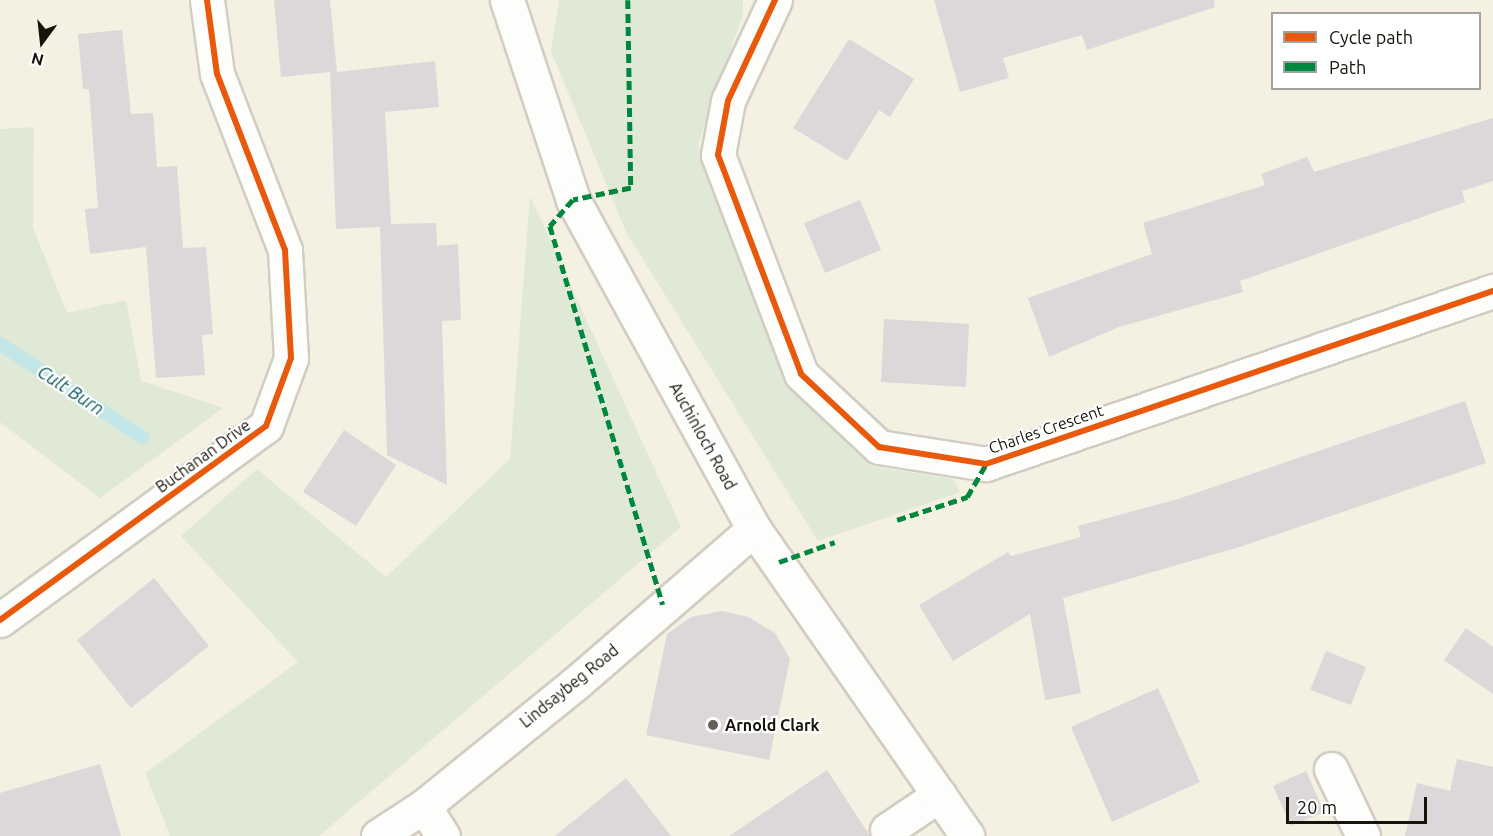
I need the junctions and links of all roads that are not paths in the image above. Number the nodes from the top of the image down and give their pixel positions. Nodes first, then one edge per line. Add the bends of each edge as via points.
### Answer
1 (207, 0) edge
2 (507, 0) edge
3 (775, 0) edge
4 (1493, 291) edge
5 (754, 529) junction
6 (0, 620) edge
7 (1331, 769) dead end
8 (939, 795) junction
9 (424, 806) junction
10 (887, 830) dead end
11 (378, 836) edge
12 (443, 836) edge
13 (967, 836) edge
14 (1363, 836) edge

1 - 6 street, Buchanan Drive via 217,74 285,250 291,358 266,426
2 - 5 street, Auchinloch Road via 573,200
3 - 4 street, Charles Crescent via 728,101 718,155 801,374 879,447 986,464
5 - 8 street, Auchinloch Road
5 - 9 street, Lindsaybeg Road
7 - 14 street
8 - 10 street
8 - 13 street, Auchinloch Road
9 - 11 street, Lindsaybeg Road
9 - 12 street

